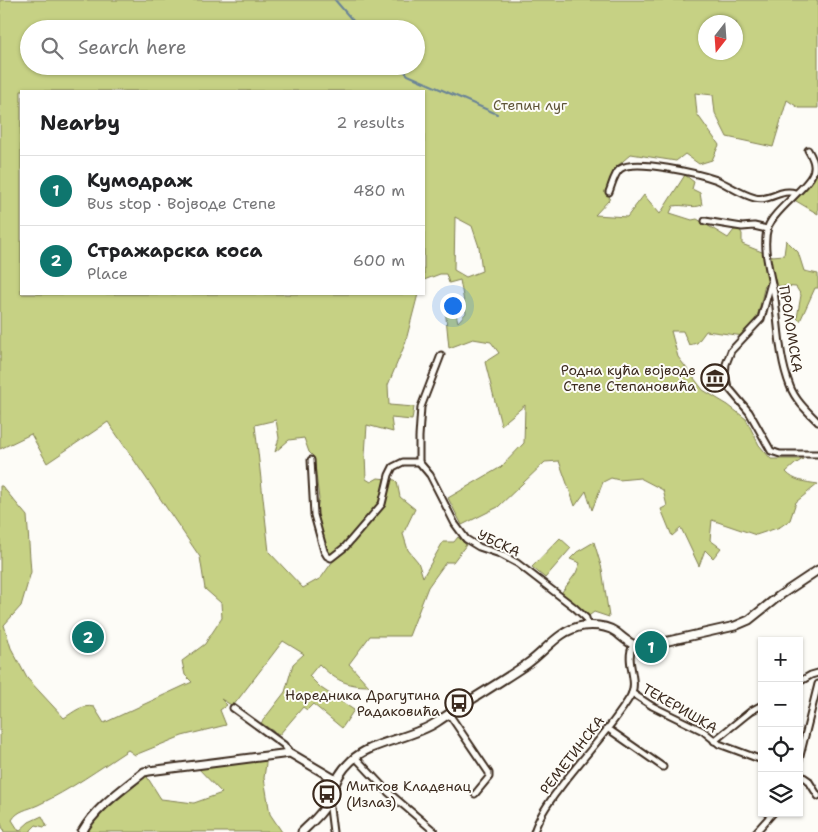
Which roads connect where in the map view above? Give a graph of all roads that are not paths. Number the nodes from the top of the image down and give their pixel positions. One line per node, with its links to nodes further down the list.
1 (808, 150): 3 (street)
2 (609, 192): 3 (street)
3 (795, 193): 5 (street)
4 (704, 221): 5 (street)
5 (767, 229): 6 (street, ПРОЛОМСКА)
6 (771, 281): 8 (street, ПРОЛОМСКА); 9 (street)
7 (441, 355): 11 (street)
8 (818, 422)
9 (818, 454)
10 (311, 460): 11 (street)
11 (419, 462): 13 (street, УБСКА)
12 (818, 570): 14 (street)
13 (588, 626): 14 (street); 21 (street)
14 (633, 645): 18 (street, ТЕКЕРИШКА)
15 (818, 674): 16 (street)
16 (803, 680)
17 (818, 684): 24 (street)
18 (632, 693): 22 (street, РЕМЕТИНСКА); 23 (street, ТЕКЕРИШКА)
19 (758, 707): 23 (street)
20 (233, 708): 25 (street)
21 (449, 714): 26 (street); 31 (street)
22 (608, 728): 28 (street); 39 (street, РЕМЕТИНСКА)
23 (714, 741): 27 (street, ТЕКЕРИШКА)
24 (803, 744)
25 (290, 753): 30 (street); 35 (street)
26 (356, 757): 30 (street); 38 (street)
27 (758, 758)
28 (663, 767)
29 (803, 777): 32 (street)
30 (336, 780): 33 (street)
31 (475, 794)
32 (818, 796)
33 (330, 798): 36 (street); 37 (street)
34 (769, 817): 40 (street)
35 (82, 832)
36 (302, 832)
37 (334, 832)
38 (435, 832)
39 (534, 832)
40 (756, 832)

